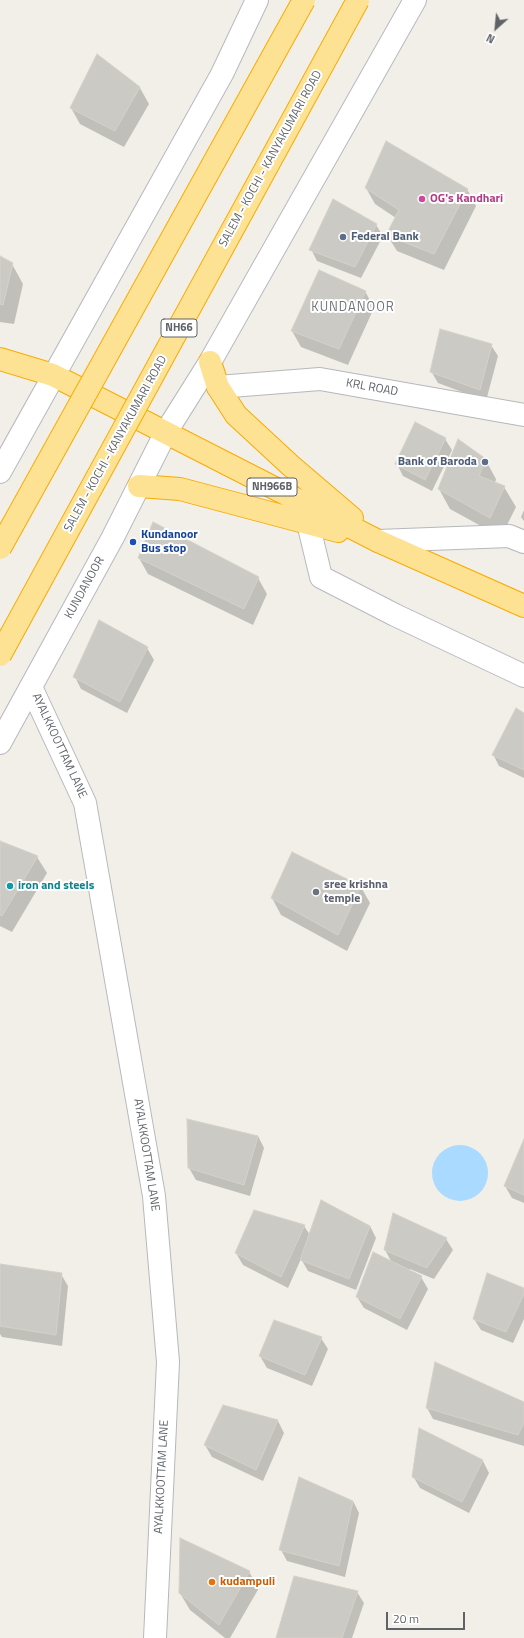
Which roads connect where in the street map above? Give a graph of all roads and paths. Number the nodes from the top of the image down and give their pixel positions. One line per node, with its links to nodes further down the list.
1 (257, 0): 7 (street)
2 (304, 0): 16 (highway, bridge)
3 (358, 0): 18 (highway, SALEM - KOCHI - KANYAKUMARI ROAD / NH66, bridge)
4 (415, 0): 6 (street, KUNDANOOR)
5 (0, 359): 7 (highway)
6 (210, 362): 8 (highway); 10 (street, KUNDANOOR)
7 (53, 375): 10 (highway); 11 (street)
8 (218, 387): 9 (street, KRL ROAD); 14 (highway)
9 (524, 415)
10 (166, 432): 12 (street, KUNDANOOR); 14 (highway, NH966B)
11 (0, 472)
12 (139, 486): 13 (highway); 20 (street, KUNDANOOR)
13 (308, 523): 14 (highway); 19 (street)
14 (378, 542): 15 (street); 17 (highway, NH966B)
15 (524, 542)
16 (0, 548)
17 (524, 606)
18 (0, 655)
19 (524, 676)
20 (31, 687): 21 (street, KUNDANOOR); 22 (street, AYALKKOOTTAM LANE)
21 (0, 742)
22 (155, 1638)

